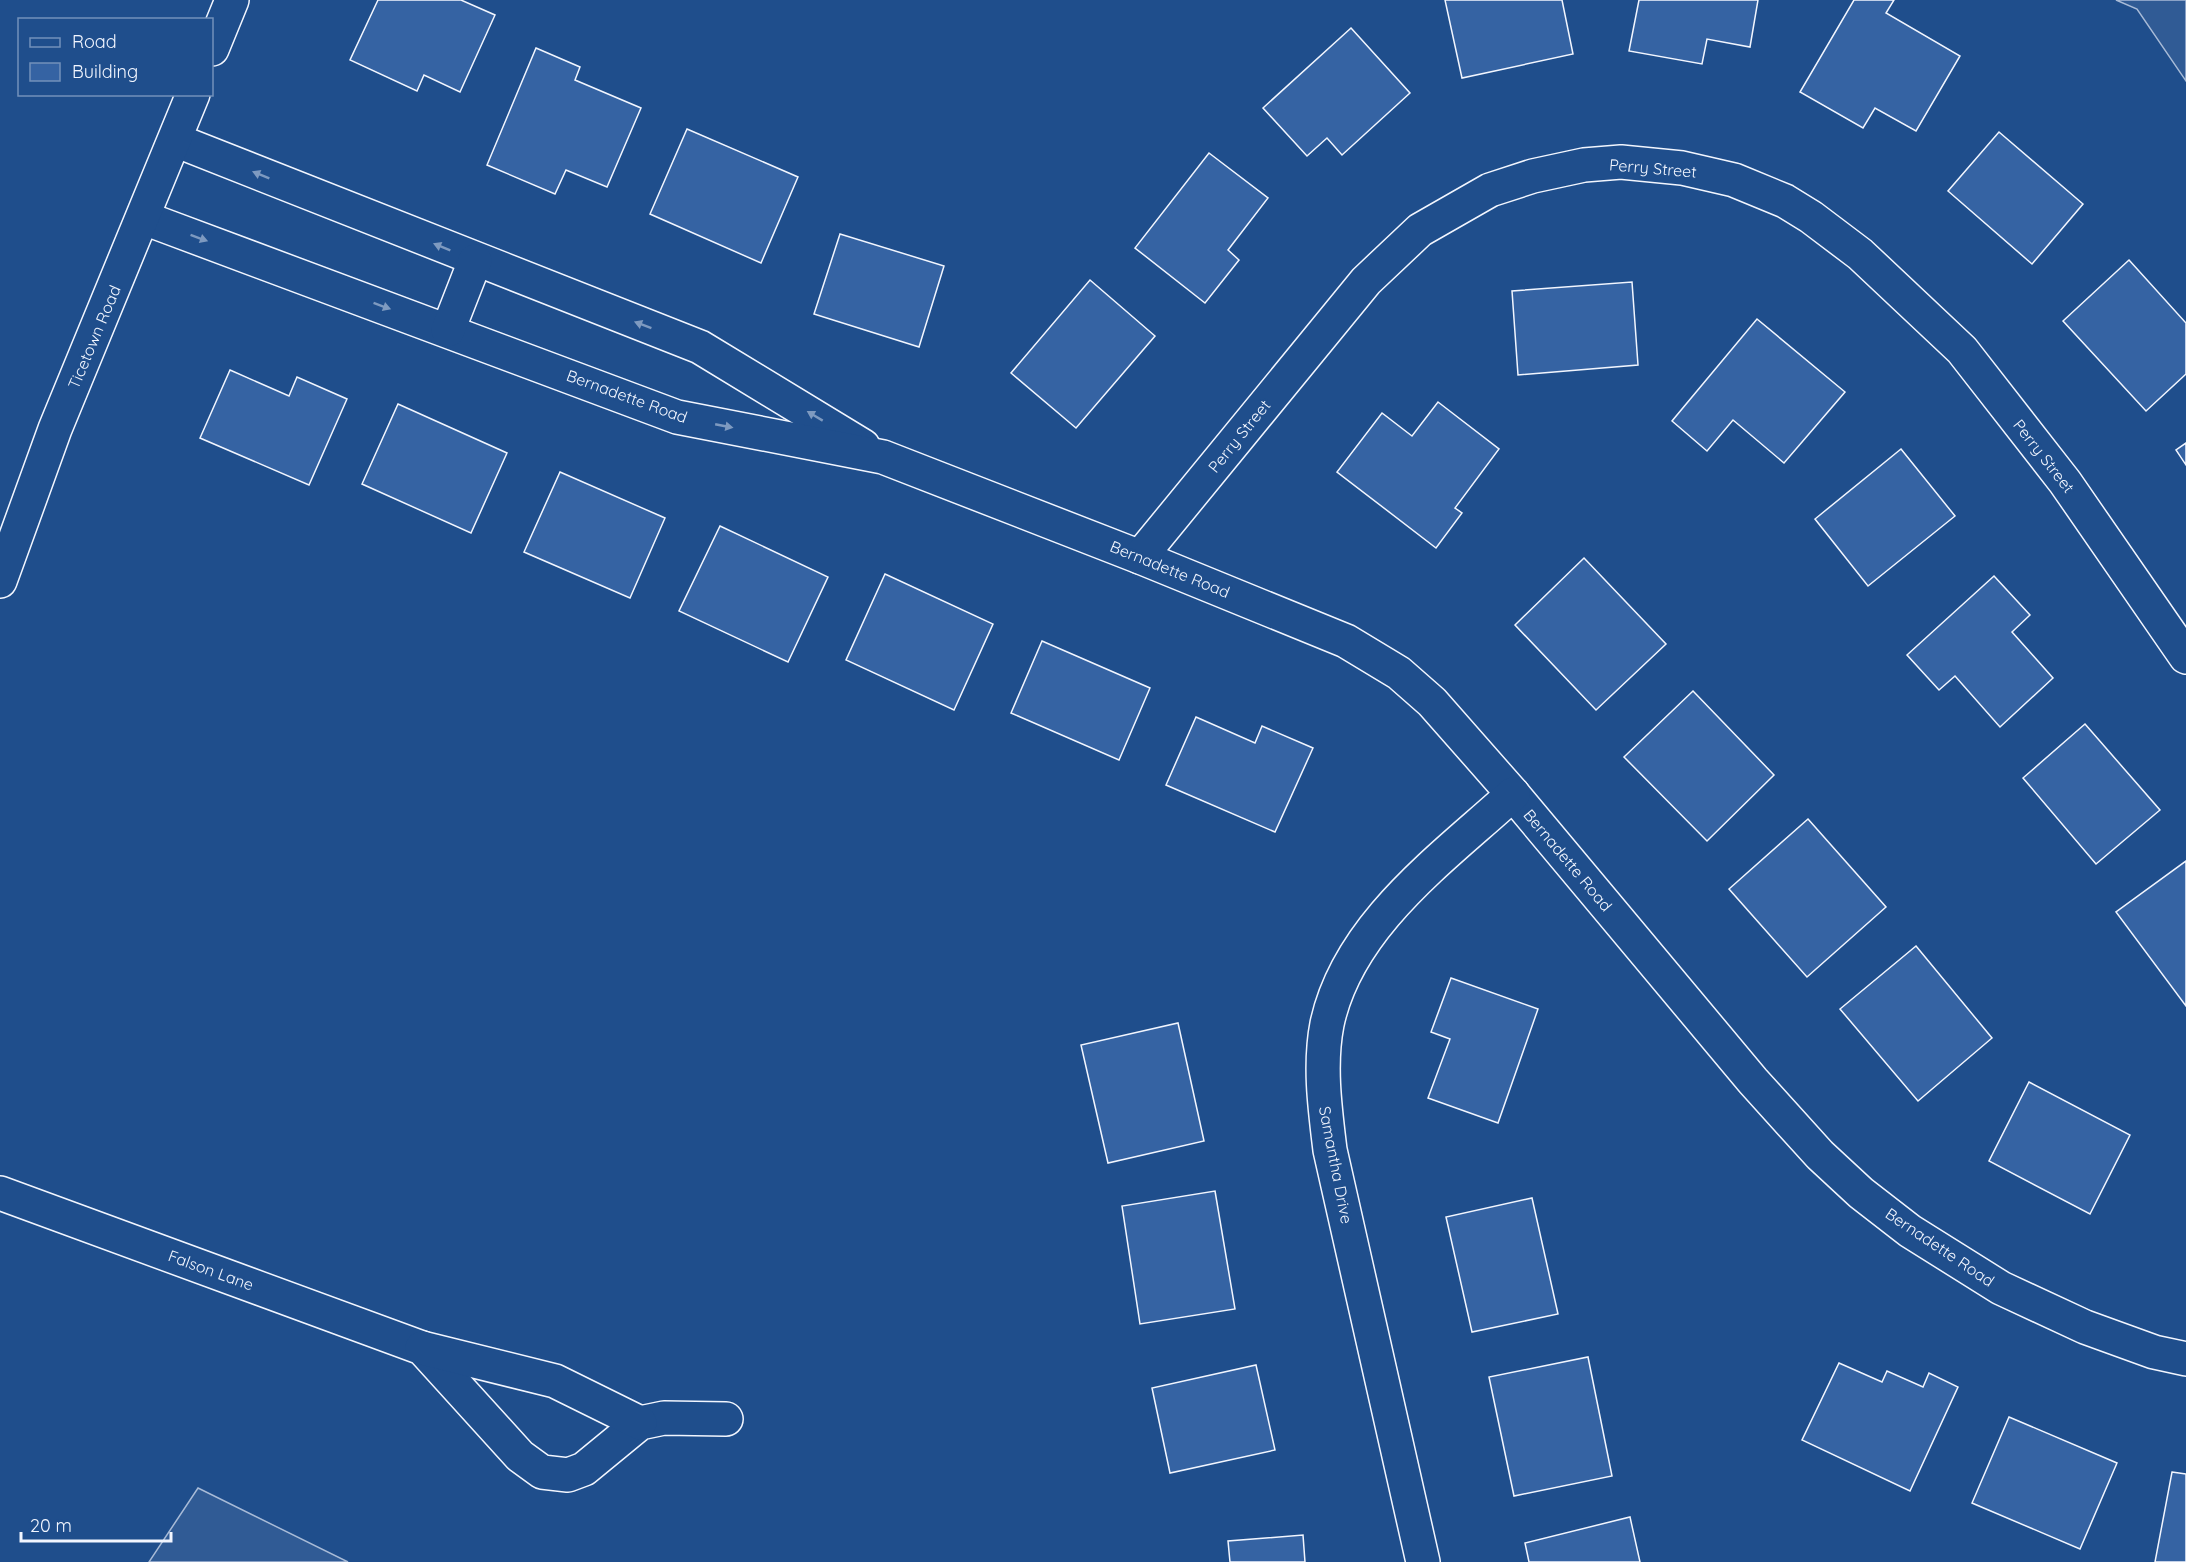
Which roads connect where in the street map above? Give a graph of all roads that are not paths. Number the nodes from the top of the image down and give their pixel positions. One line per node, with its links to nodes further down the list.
1 (232, 0): 2 (street)
2 (213, 48)
3 (192, 96): 4 (street, Ticetown Road)
4 (175, 140): 5 (street, Ticetown Road); 6 (street, Bernadette Road, one-way to 4)
5 (144, 218): 7 (street, Bernadette Road, one-way to 7); 10 (street, Ticetown Road)
6 (475, 261): 7 (street); 8 (street, Bernadette Road, one-way to 6)
7 (448, 330): 8 (street, Bernadette Road, one-way to 8)
8 (883, 457): 9 (street, Bernadette Road)
9 (1140, 557): 11 (street, Perry Street); 12 (street, Bernadette Road)
10 (0, 581)
11 (2186, 657)
12 (1513, 794): 15 (street, Bernadette Road); 18 (street, Samantha Drive)
13 (0, 1193): 14 (street, Falson Lane)
14 (422, 1348): 17 (street, Falson Lane); 17 (street, Falson Lane)
15 (2186, 1359)
16 (726, 1419): 17 (street, Falson Lane)
17 (640, 1423)
18 (1423, 1562)

